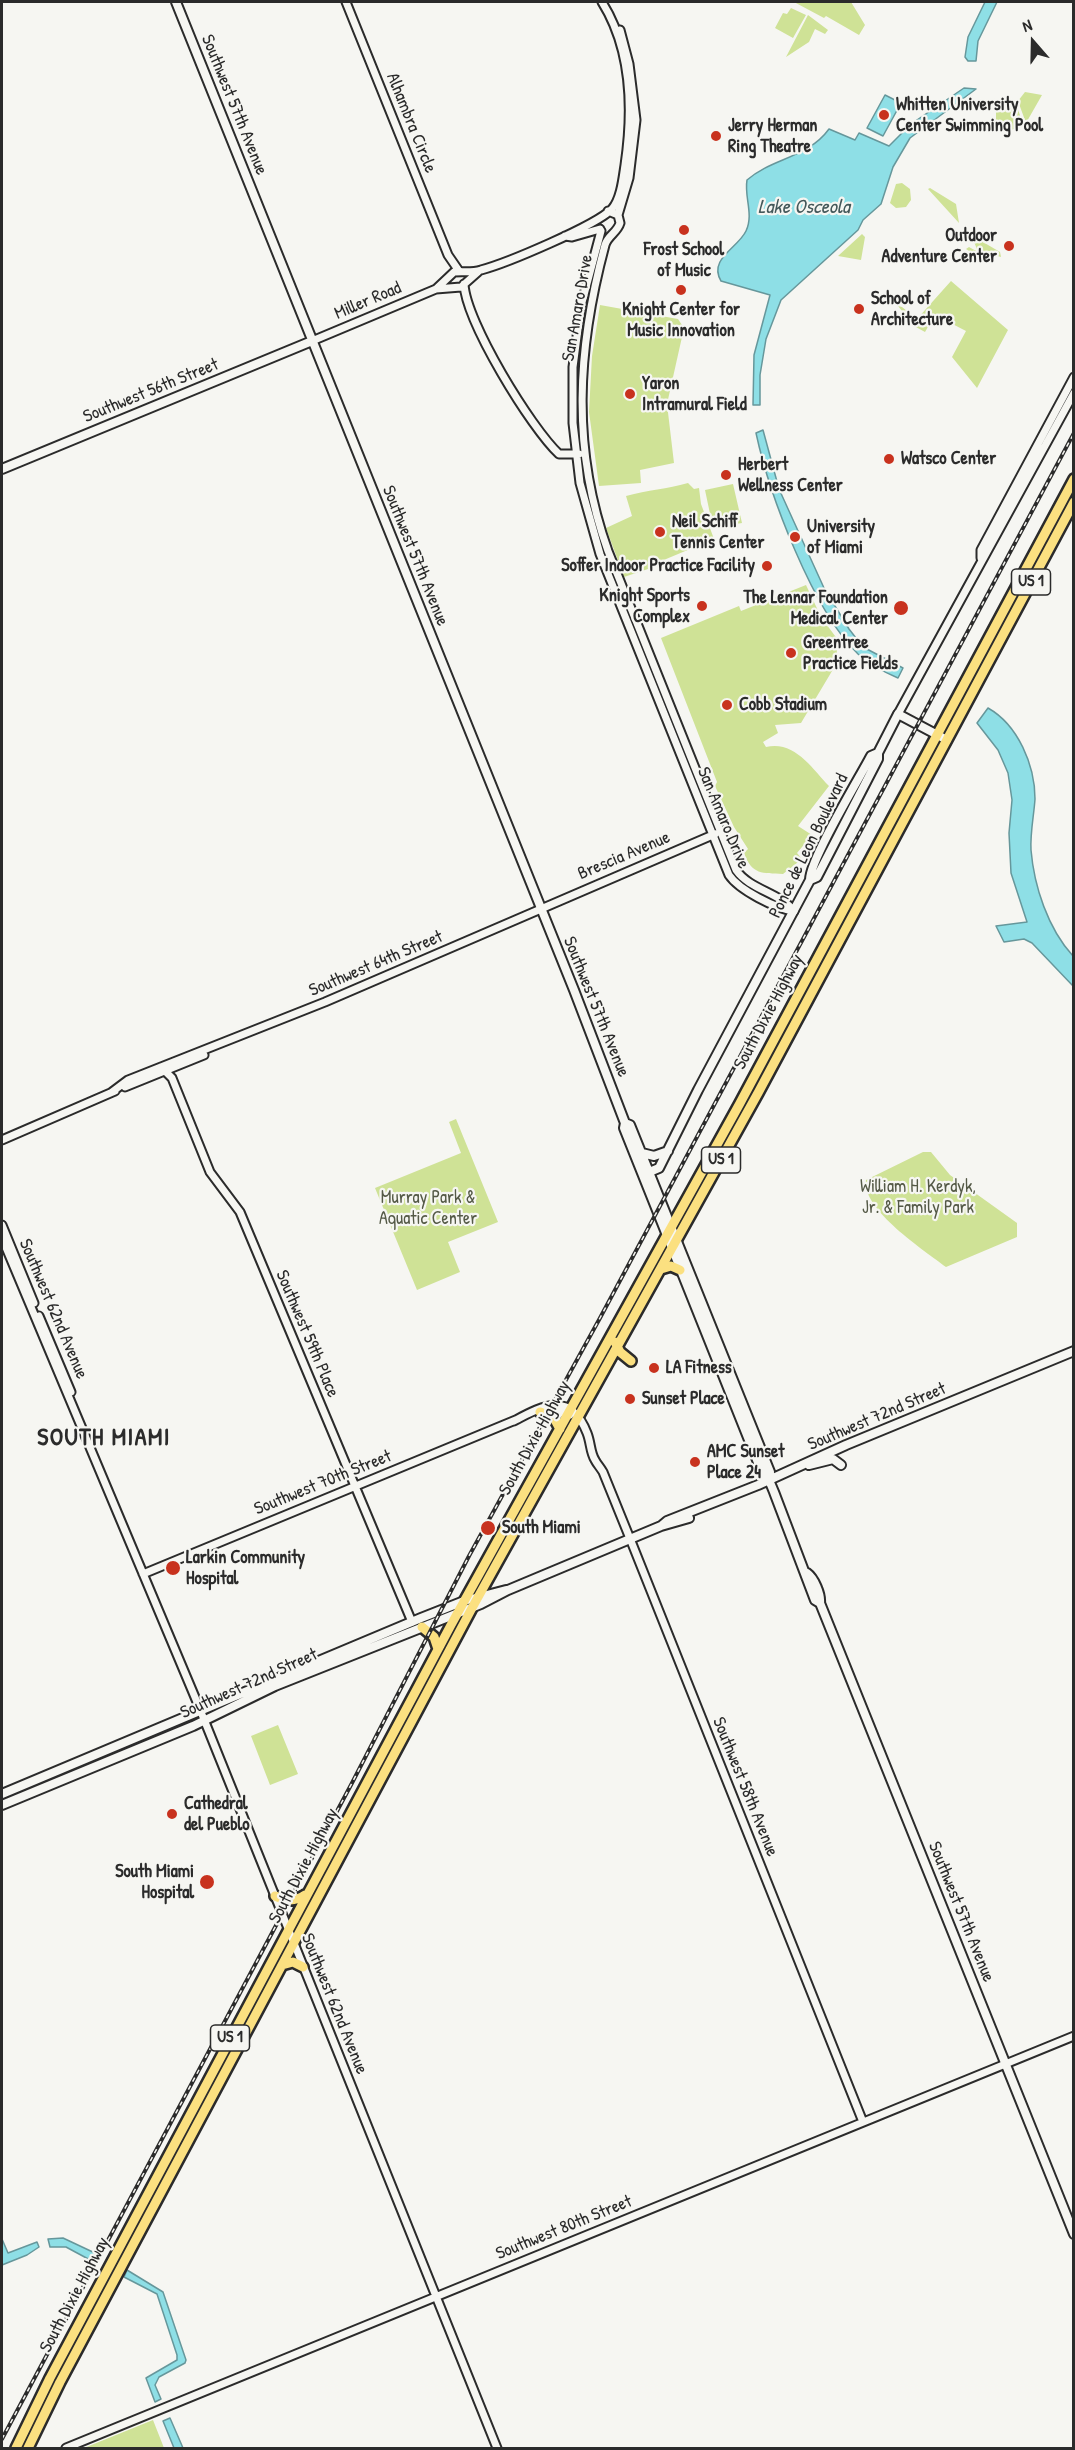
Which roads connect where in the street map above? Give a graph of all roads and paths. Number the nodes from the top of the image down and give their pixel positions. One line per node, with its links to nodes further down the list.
1 (176, 2): 21 (main road, Southwest 57th Avenue)
2 (346, 2): 13 (street, Alhambra Circle)
3 (602, 2): 5 (street)
4 (608, 2): 6 (street)
5 (608, 211): 6 (street); 7 (street)
6 (618, 215): 10 (street)
7 (599, 218): 8 (street); 11 (street)
8 (601, 230): 9 (street); 10 (street); 12 (street, San Amaro Drive)
9 (581, 234): 11 (street); 12 (street)
10 (612, 234): 24 (street, San Amaro Drive)
11 (565, 236): 14 (street)
12 (597, 244): 25 (street, San Amaro Drive)
13 (447, 255): 15 (street, Alhambra Circle); 16 (street, Alhambra Circle)
14 (480, 271): 15 (street); 17 (street)
15 (461, 272): 16 (street); 17 (street)
16 (449, 276): 18 (street, Alhambra Circle); 19 (street, Miller Road)
17 (465, 283): 18 (street, Miller Road); 20 (street)
18 (454, 287): 19 (street, Miller Road); 20 (street)
19 (436, 290): 21 (street, Miller Road)
20 (466, 300): 25 (street)
21 (312, 341): 26 (main road, Southwest 56th Street); 38 (main road, Southwest 57th Avenue)
22 (1074, 377): 29 (street)
23 (1074, 393): 29 (street)
24 (584, 453): 25 (street); 33 (street, San Amaro Drive)
25 (576, 454): 34 (street, San Amaro Drive)
26 (2, 469)
27 (1074, 479): 31 (highway, South Dixie Highway / US 1)
28 (1074, 502): 32 (highway, South Dixie Highway / US 1)
29 (981, 558): 30 (street)
30 (898, 714): 31 (main road); 39 (main road, Ponce de Leon Boulevard)
31 (937, 735): 32 (main road); 35 (highway, South Dixie Highway / US 1)
32 (947, 740): 36 (highway, South Dixie Highway / US 1)
33 (720, 832): 34 (street, Brescia Avenue); 39 (street, San Amaro Drive)
34 (712, 835): 38 (street, Brescia Avenue); 39 (street, San Amaro Drive)
35 (861, 876): 36 (highway); 37 (highway, South Dixie Highway / US 1)
36 (864, 894): 37 (highway); 41 (highway, South Dixie Highway / US 1)
37 (844, 907): 40 (highway, South Dixie Highway / US 1)
38 (540, 908): 43 (street, Southwest 64th Street); 47 (main road, Southwest 57th Avenue)
39 (794, 912): 50 (main road, Ponce de Leon Boulevard)
40 (801, 987): 41 (highway); 42 (highway, South Dixie Highway / US 1)
41 (803, 1009): 42 (highway); 45 (highway, South Dixie Highway / US 1)
42 (784, 1020): 44 (highway, South Dixie Highway / US 1)
43 (163, 1069): 48 (street, Southwest 64th Street); 76 (street, Southwest 59th Place)
44 (757, 1071): 45 (highway); 46 (highway, South Dixie Highway / US 1)
45 (758, 1093): 46 (highway); 54 (highway, South Dixie Highway / US 1)
46 (738, 1105): 54 (highway, South Dixie Highway / US 1)
47 (625, 1122): 49 (main road, Southwest 57th Avenue); 51 (main road, Southwest 57th Avenue)
48 (2, 1140)
49 (631, 1146): 52 (main road); 54 (main road, Southwest 57th Avenue)
50 (668, 1151): 51 (main road); 52 (main road, Ponce de Leon Boulevard)
51 (642, 1153): 52 (main road, Southwest 57th Avenue)
52 (650, 1173): 54 (main road, Southwest 57th Avenue)
53 (2, 1225): 67 (street, Southwest 62nd Avenue)
54 (672, 1237): 56 (highway, South Dixie Highway / US 1); 57 (main road, Southwest 57th Avenue); 59 (main road, Southwest 57th Avenue); 60 (highway, South Dixie Highway / US 1)
55 (2, 1238): 67 (street, Southwest 62nd Avenue)
56 (661, 1269): 57 (highway); 62 (highway, South Dixie Highway / US 1)
57 (680, 1270): 58 (main road, Southwest 57th Avenue)
58 (692, 1300): 59 (main road); 61 (main road, Southwest 57th Avenue)
59 (706, 1314): 61 (main road); 75 (main road, Southwest 57th Avenue)
60 (617, 1326): 63 (highway); 68 (highway, South Dixie Highway / US 1)
61 (702, 1327): 75 (main road, Southwest 57th Avenue)
62 (624, 1335): 63 (highway, South Dixie Highway / US 1); 65 (highway)
63 (617, 1347): 65 (highway); 66 (highway, South Dixie Highway / US 1)
64 (1074, 1351): 73 (main road, Southwest 72nd Street)
65 (631, 1361): 66 (highway)
66 (606, 1366): 70 (highway, South Dixie Highway / US 1)
67 (74, 1406): 78 (street, Southwest 62nd Avenue)
68 (569, 1411): 69 (street, Southwest 70th Street); 70 (street); 71 (street, Southwest 70th Street); 72 (highway, South Dixie Highway / US 1)
69 (540, 1412): 71 (street, Southwest 70th Street); 72 (highway)
70 (578, 1418): 77 (street, Southwest 58th Avenue); 80 (highway, South Dixie Highway / US 1)
71 (514, 1421): 76 (street, Southwest 70th Street)
72 (560, 1429): 81 (highway, South Dixie Highway / US 1)
73 (804, 1464): 74 (main road); 75 (main road, Southwest 72nd Street)
74 (841, 1465)
75 (769, 1480): 77 (main road, Southwest 72nd Street); 101 (main road, Southwest 57th Avenue)
76 (354, 1485): 78 (street, Southwest 70th Street); 83 (street, Southwest 59th Place)
77 (630, 1539): 79 (main road, Southwest 72nd Street); 102 (street, Southwest 58th Avenue)
78 (143, 1574): 87 (street, Southwest 62nd Avenue)
79 (508, 1590): 80 (main road, Southwest 72nd Street); 81 (main road, Southwest 72nd Street)
80 (478, 1597): 81 (highway, South Dixie Highway / US 1)
81 (468, 1604): 82 (highway, South Dixie Highway / US 1); 83 (main road, Southwest 72nd Street); 92 (highway, South Dixie Highway / US 1)
82 (457, 1614): 84 (main road, Southwest 72nd Street); 86 (highway, South Dixie Highway / US 1)
83 (412, 1622): 85 (main road); 87 (main road, Southwest 72nd Street)
84 (422, 1627): 85 (main road, Southwest 72nd Street); 86 (highway)
85 (402, 1634): 88 (main road, Southwest 72nd Street)
86 (438, 1649): 91 (highway, South Dixie Highway / US 1)
87 (200, 1710): 88 (street, Southwest 62nd Avenue); 89 (main road, Southwest 72nd Street)
88 (204, 1720): 90 (main road, Southwest 72nd Street); 95 (street, Southwest 62nd Avenue)
89 (2, 1794)
90 (2, 1805)
91 (354, 1807): 92 (highway); 93 (highway, South Dixie Highway / US 1)
92 (356, 1827): 93 (highway); 97 (highway, South Dixie Highway / US 1)
93 (340, 1833): 94 (highway, South Dixie Highway / US 1)
94 (308, 1893): 95 (highway); 96 (highway, South Dixie Highway / US 1)
95 (275, 1896): 96 (street, Southwest 62nd Avenue)
96 (288, 1930): 97 (street, Southwest 62nd Avenue); 105 (highway, South Dixie Highway / US 1)
97 (294, 1943): 98 (highway, South Dixie Highway / US 1); 99 (street, Southwest 62nd Avenue)
98 (282, 1965): 99 (highway); 106 (highway, South Dixie Highway / US 1)
99 (303, 1966): 104 (street, Southwest 62nd Avenue)
100 (1074, 2036): 101 (street, Southwest 80th Street)
101 (1006, 2064): 102 (street, Southwest 80th Street); 103 (main road, Southwest 57th Avenue)
102 (863, 2122): 104 (street, Southwest 80th Street)
103 (1074, 2234)
104 (436, 2296): 109 (street, Southwest 80th Street); 110 (street, Southwest 62nd Avenue)
105 (89, 2306): 106 (highway); 107 (highway, South Dixie Highway / US 1)
106 (81, 2343): 108 (highway, South Dixie Highway / US 1)
107 (16, 2448)
108 (28, 2448)
109 (66, 2448)
110 (497, 2448)

